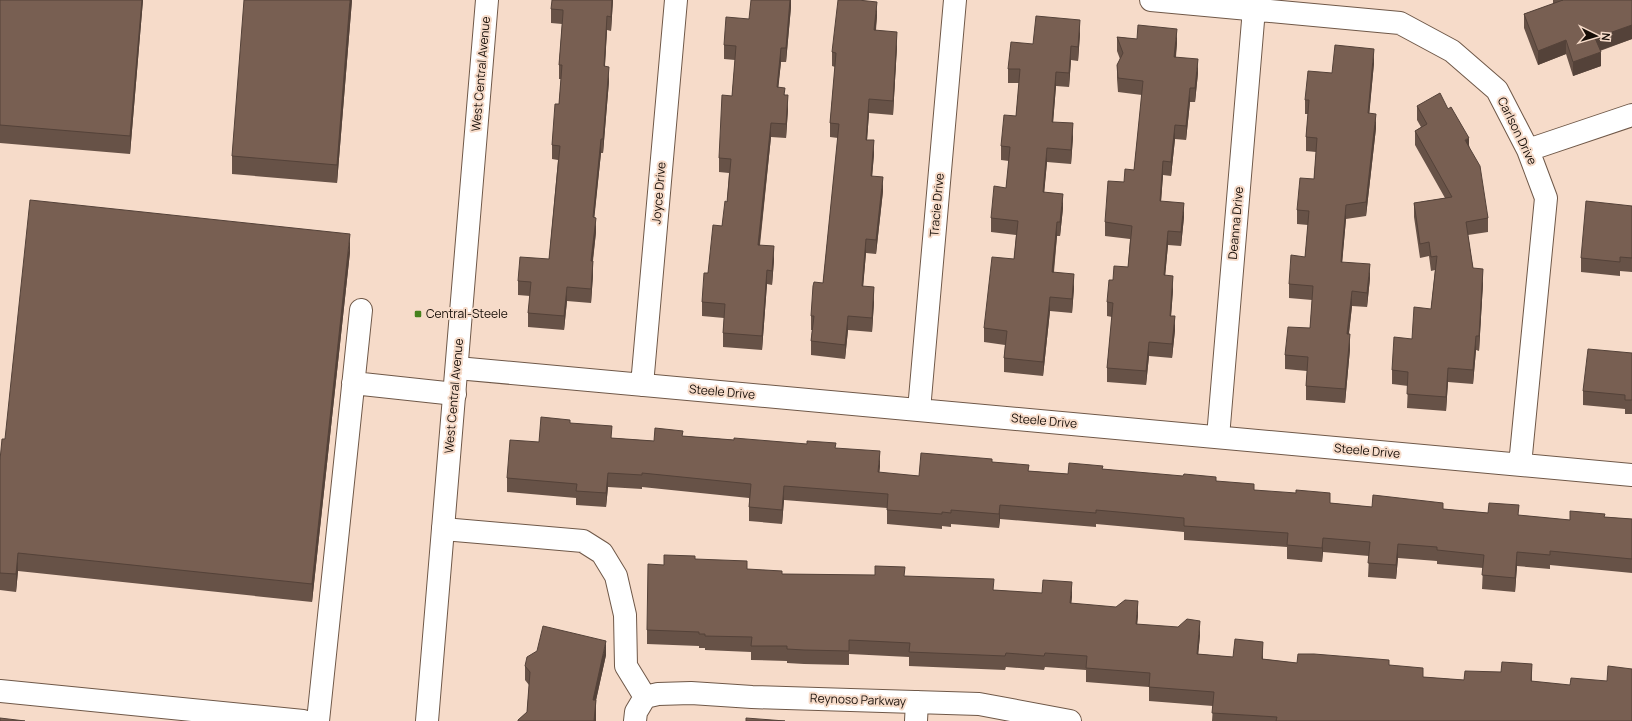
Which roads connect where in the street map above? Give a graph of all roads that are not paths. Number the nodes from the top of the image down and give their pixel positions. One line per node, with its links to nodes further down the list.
1 (487, 0): 9 (street, West Central Avenue)
2 (676, 0): 11 (street, Joyce Drive)
3 (955, 0): 13 (street, Tracie Drive)
4 (1151, 0): 5 (street, Carlson Drive)
5 (1254, 9): 7 (street, Carlson Drive); 14 (street, Deanna Drive)
6 (1632, 115): 7 (street)
7 (1528, 150): 15 (street, Carlson Drive)
8 (361, 310): 10 (street)
9 (457, 368): 11 (street, Steele Drive); 12 (street, West Central Avenue)
10 (353, 383): 12 (street); 23 (street)
11 (642, 386): 13 (street, Steele Drive)
12 (454, 394): 17 (street, West Central Avenue)
13 (919, 410): 14 (street, Steele Drive)
14 (1218, 437): 15 (street, Steele Drive)
15 (1520, 465): 16 (street, Steele Drive)
16 (1632, 475)
17 (443, 529): 19 (street); 24 (street, West Central Avenue)
18 (0, 691): 22 (street)
19 (645, 697): 20 (street, Reynoso Parkway); 25 (street)
20 (916, 712): 21 (street, Reynoso Parkway)
21 (1038, 718): 26 (street, Reynoso Parkway)
22 (302, 721)
23 (318, 721)
24 (426, 721)
25 (635, 721)
26 (1070, 721)

